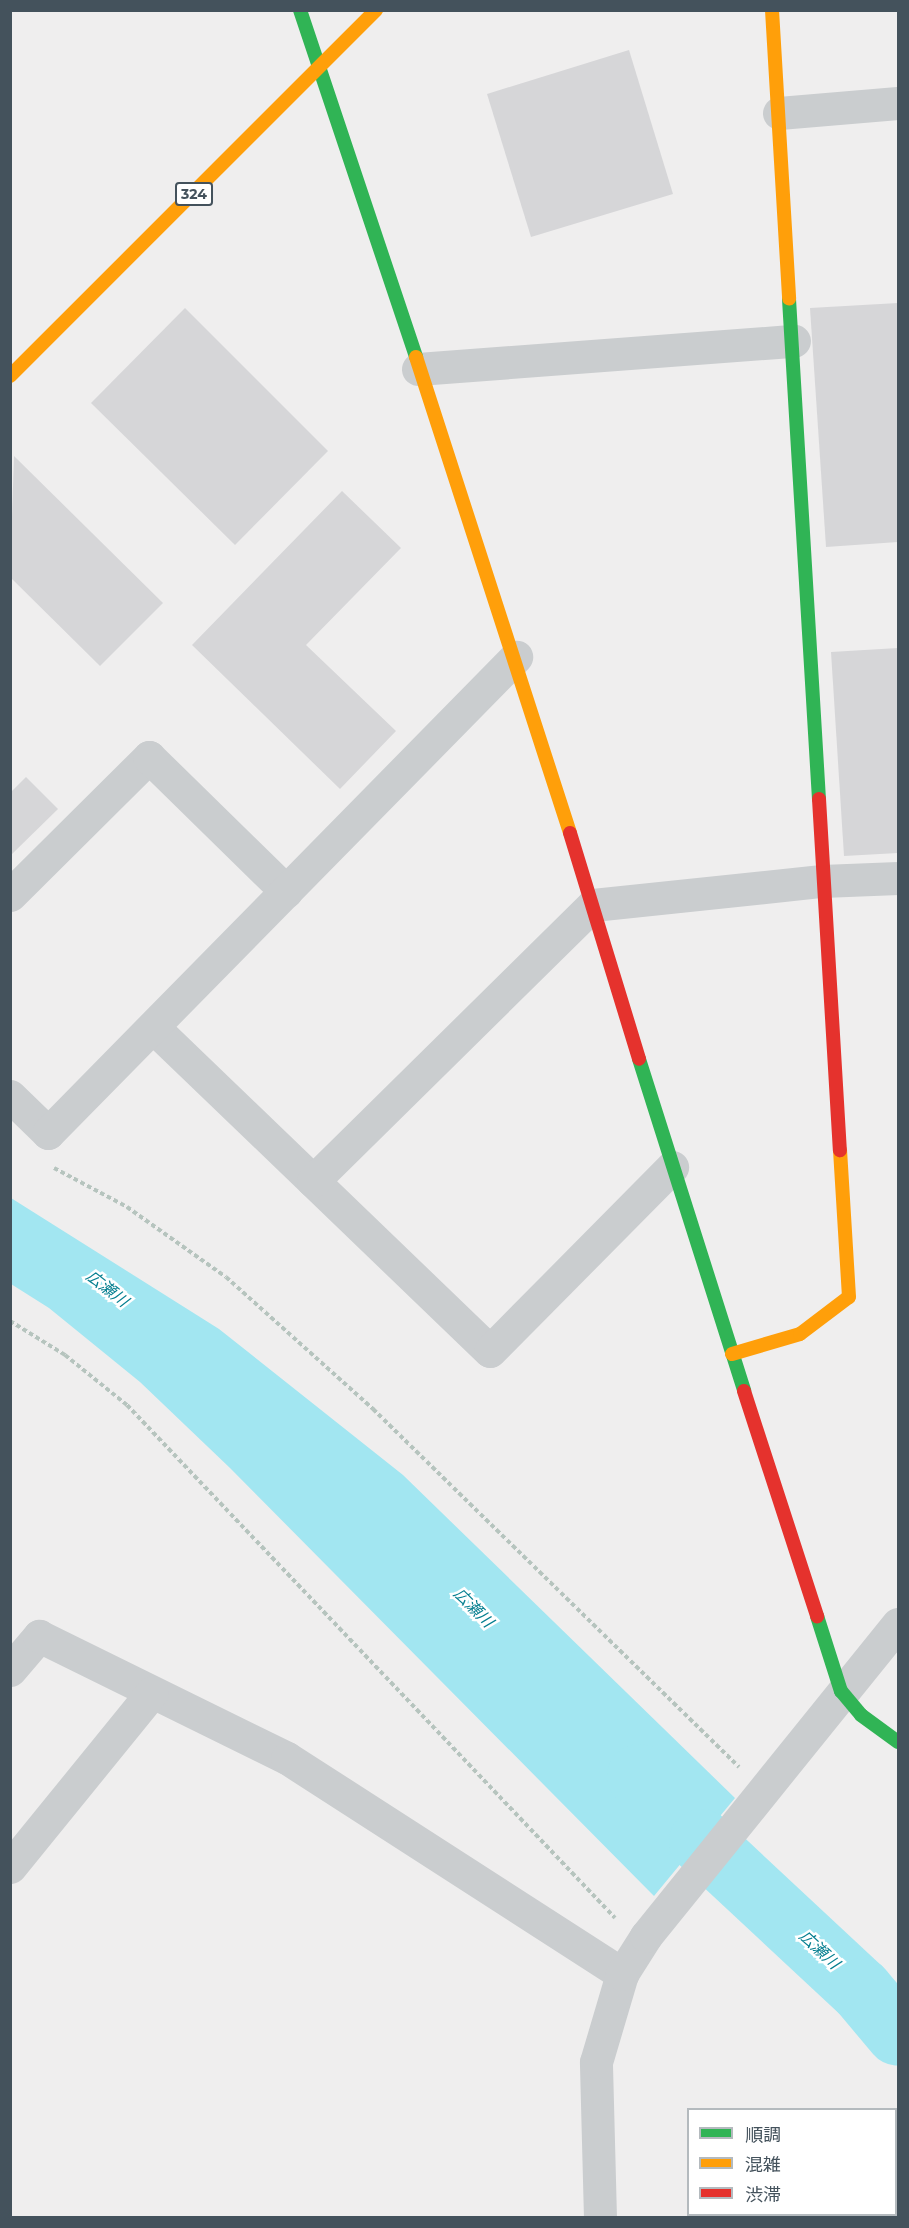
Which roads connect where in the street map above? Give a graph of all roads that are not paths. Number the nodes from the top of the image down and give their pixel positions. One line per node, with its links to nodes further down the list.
1 (300, 10): 4 (main road)
2 (376, 10): 4 (main road, 324)
3 (772, 10): 6 (main road)
4 (319, 70): 8 (main road); 9 (main road, 324)
5 (898, 103): 6 (street)
6 (779, 113): 7 (main road)
7 (794, 341): 8 (street); 12 (main road)
8 (418, 369): 10 (main road)
9 (10, 376)
10 (516, 657): 13 (street); 15 (main road)
11 (898, 878): 12 (street)
12 (822, 881): 15 (street); 20 (main road)
13 (286, 891): 14 (street); 16 (street)
14 (10, 895)
15 (593, 905): 18 (main road); 19 (street)
16 (153, 1027): 17 (street); 19 (street)
17 (10, 1095)
18 (672, 1167): 19 (street); 20 (main road)
19 (313, 1181)
20 (732, 1354): 23 (main road)
21 (898, 1624): 23 (street)
22 (10, 1670): 24 (street)
23 (841, 1691): 25 (main road); 27 (street)
24 (153, 1692): 26 (street); 27 (street)
25 (898, 1742)
26 (10, 1867)
27 (622, 1974): 28 (street)
28 (600, 2217)

